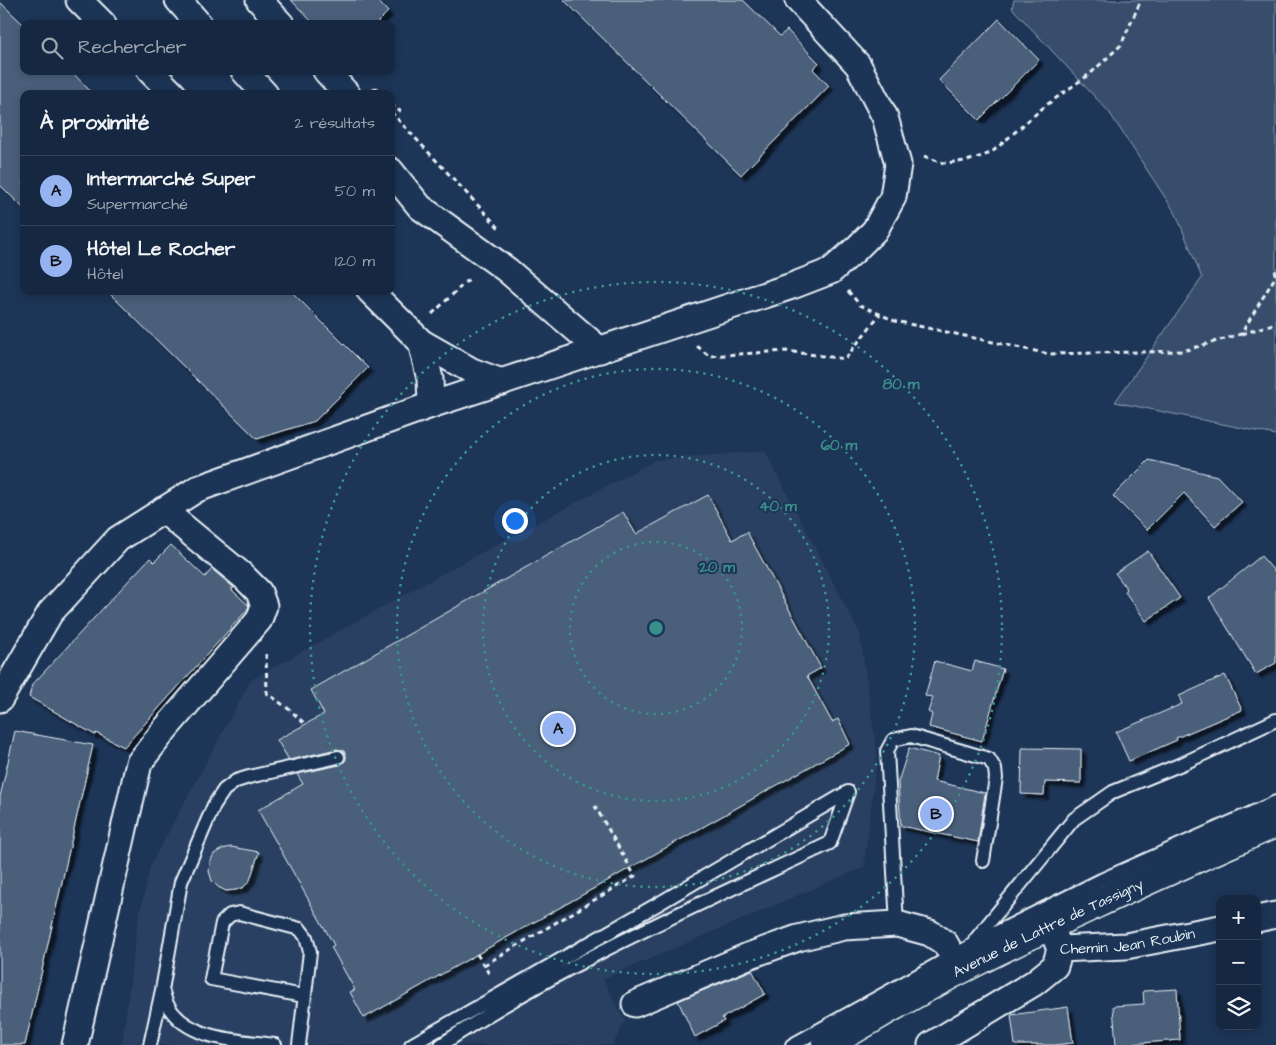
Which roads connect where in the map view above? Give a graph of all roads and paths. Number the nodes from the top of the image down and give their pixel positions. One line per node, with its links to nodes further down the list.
1 (80, 0): 6 (street)
2 (178, 0): 7 (street)
3 (259, 0): 8 (street)
4 (798, 0): 18 (street)
5 (1142, 0): 18 (path)
6 (99, 20)
7 (196, 20)
8 (277, 20)
9 (154, 75): 12 (street)
10 (248, 75): 13 (street)
11 (330, 75): 14 (street)
12 (169, 90)
13 (262, 90)
14 (343, 90)
15 (395, 108): 16 (path)
16 (401, 111)
17 (395, 116): 20 (path)
18 (893, 145): 22 (street)
19 (395, 176): 29 (street)
20 (502, 231)
21 (1276, 270): 28 (path)
22 (831, 271): 25 (path); 29 (street)
23 (474, 274): 27 (path)
24 (375, 295): 27 (street)
25 (880, 314): 28 (path); 30 (path)
26 (1276, 323): 28 (path)
27 (420, 331): 31 (street); 32 (street)
28 (1241, 334)
29 (600, 350): 31 (street)
30 (709, 356)
31 (502, 382): 32 (street)
32 (431, 405): 33 (street)
33 (163, 510): 35 (street); 53 (street)
34 (268, 656): 37 (path)
35 (0, 699)
36 (1276, 720): 48 (lane)
37 (305, 724)
38 (338, 758): 50 (lane)
39 (1276, 802): 48 (lane)
40 (595, 806): 49 (path)
41 (1276, 823): 47 (main road, Avenue de Lattre de Tassigny)
42 (983, 861): 45 (lane)
43 (1276, 915): 44 (street)
44 (1261, 918)
45 (897, 924): 48 (street); 52 (street)
46 (1216, 929): 47 (street, Chemin Jean Roubin)
47 (1055, 937): 48 (main road, Avenue de Lattre de Tassigny); 61 (street)
48 (962, 956): 59 (lane); 60 (main road, Avenue de Lattre de Tassigny)
49 (484, 965)
50 (162, 990): 54 (lane); 55 (lane)
51 (304, 996): 51 (lane); 56 (lane)
52 (635, 1004)
53 (75, 1045)
54 (150, 1045)
55 (275, 1045)
56 (299, 1045)
57 (411, 1045): 58 (lane)
58 (441, 1045)
59 (792, 1045)
60 (826, 1045)
61 (931, 1045)

